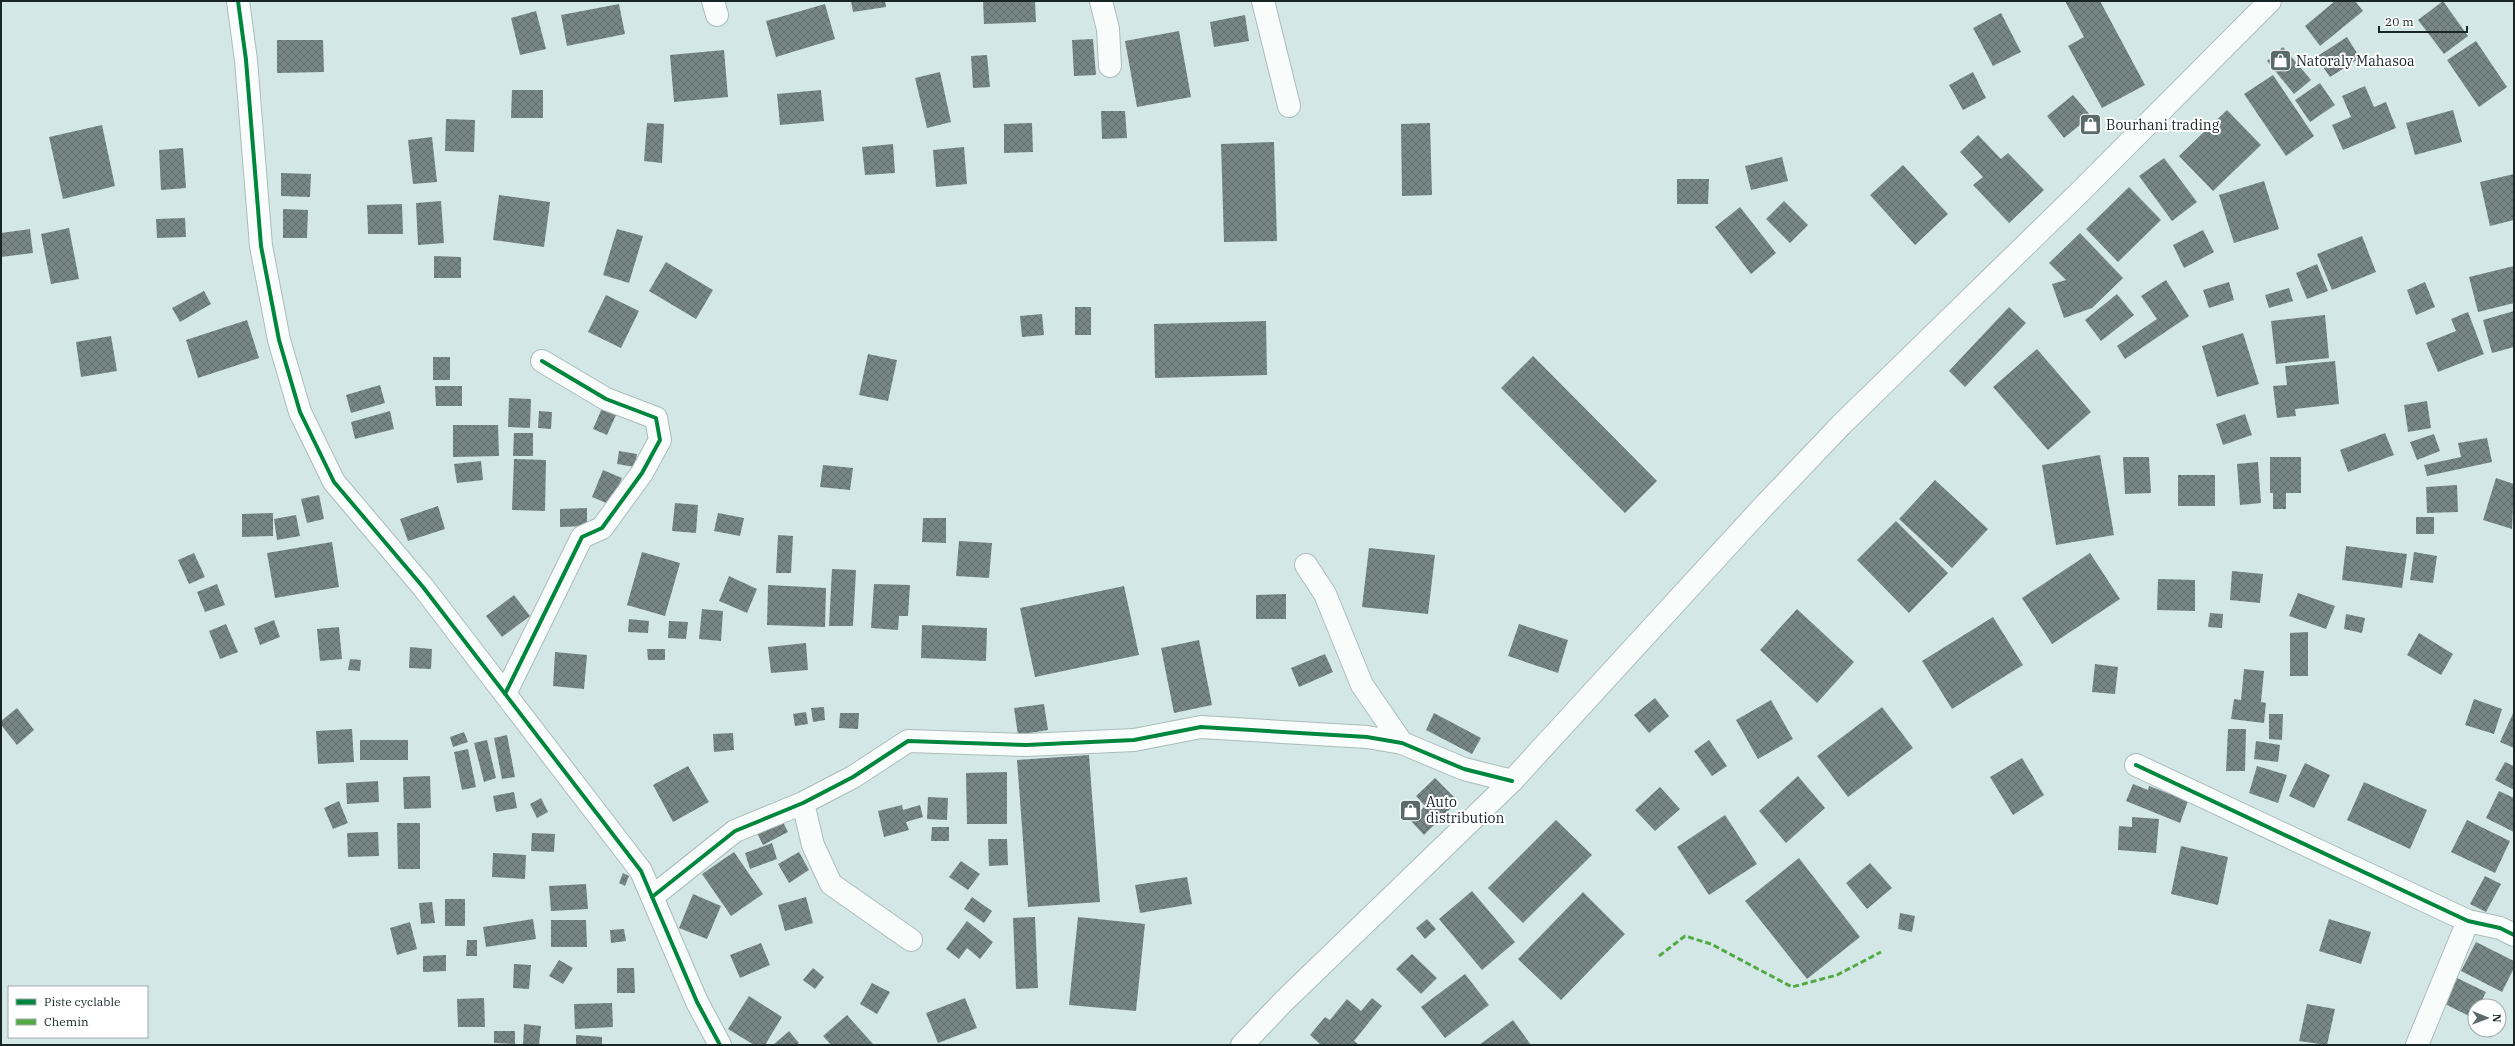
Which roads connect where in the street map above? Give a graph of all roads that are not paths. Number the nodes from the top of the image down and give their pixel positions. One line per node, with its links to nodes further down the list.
1 (238, 1): 9 (street)
2 (1101, 1): 5 (street)
3 (1262, 1): 6 (street)
4 (2270, 1): 12 (street)
5 (1110, 66)
6 (1289, 106)
7 (542, 361): 9 (street)
8 (1306, 565): 10 (street)
9 (505, 694): 14 (street)
10 (1402, 743): 12 (street); 13 (street)
11 (2136, 765): 15 (street)
12 (1512, 781): 19 (street)
13 (803, 803): 14 (street); 17 (street)
14 (652, 897): 18 (street)
15 (2468, 921): 16 (street); 20 (street)
16 (2514, 934)
17 (911, 940)
18 (720, 1045)
19 (1242, 1045)
20 (2417, 1045)

